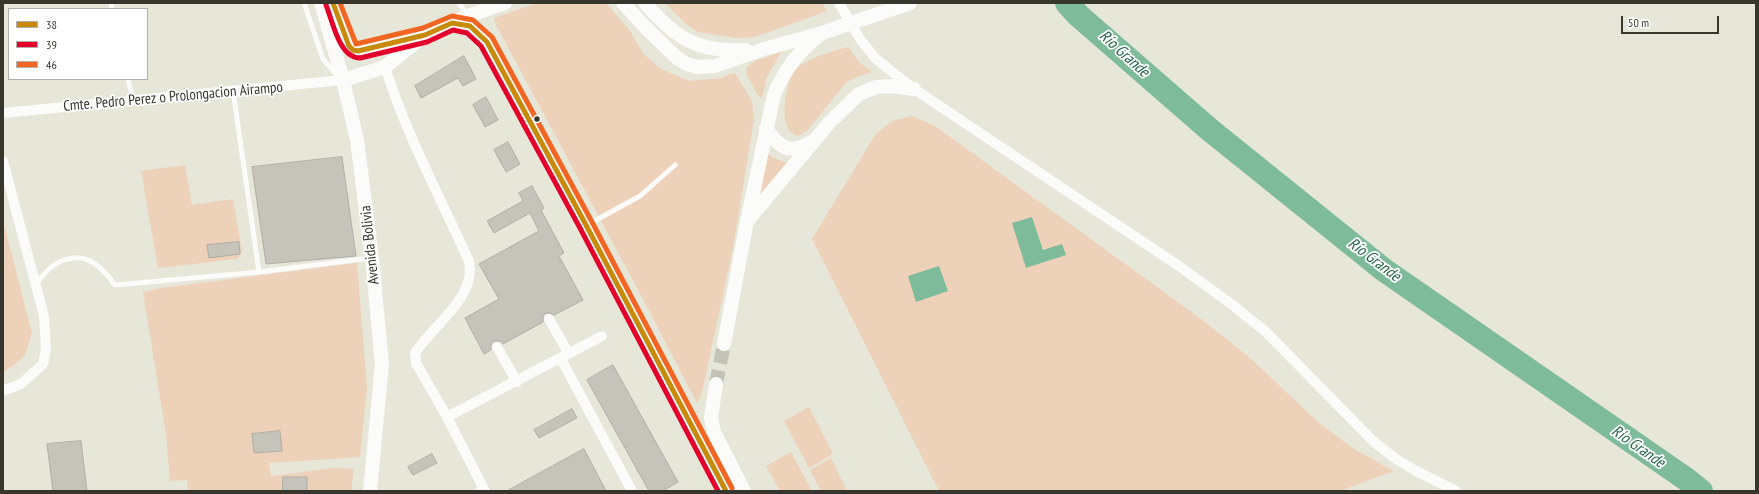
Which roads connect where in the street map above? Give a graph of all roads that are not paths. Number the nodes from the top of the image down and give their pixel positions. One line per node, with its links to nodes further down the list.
1 (304, 3): 17 (lane)
2 (321, 3): 17 (main road, Avenida Bolivia)
3 (333, 3): 13 (main road)
4 (460, 3): 10 (lane)
5 (505, 3): 10 (main road)
6 (624, 3): 14 (main road)
7 (644, 3): 14 (main road)
8 (839, 3): 18 (street)
9 (910, 3): 12 (main road)
10 (468, 16): 11 (main road)
11 (452, 23): 13 (main road); 27 (main road)
12 (822, 33): 14 (main road); 22 (main road)
13 (425, 35): 15 (main road)
14 (764, 49)
15 (385, 67): 17 (main road); 39 (street)
16 (128, 80): 20 (lane)
17 (342, 80): 19 (street, Cmte. Pedro Perez o Prolongacion Airampo); 28 (main road, Avenida Bolivia)
18 (914, 89): 23 (main road); 45 (street)
19 (233, 91): 20 (street, Cmte. Pedro Perez o Prolongacion Airampo); 29 (lane)
20 (133, 100): 21 (street, Cmte. Pedro Perez o Prolongacion Airampo)
21 (3, 113)
22 (766, 128): 23 (main road); 26 (main road)
23 (813, 141): 26 (main road)
24 (3, 161): 30 (street)
25 (675, 165): 27 (lane)
26 (747, 222): 33 (main road)
27 (586, 225): 43 (main road)
28 (372, 258): 29 (lane); 41 (main road, Avenida Bolivia)
29 (259, 272): 30 (lane)
30 (36, 283): 38 (street)
31 (549, 319): 35 (street)
32 (602, 336): 35 (street)
33 (724, 344)
34 (497, 347): 36 (street)
35 (565, 356): 36 (street); 42 (street)
36 (517, 382): 39 (street)
37 (716, 384): 44 (main road)
38 (3, 391)
39 (447, 417): 40 (street)
40 (483, 490)
41 (370, 491)
42 (632, 491)
43 (726, 491)
44 (744, 491)
45 (1456, 491)

